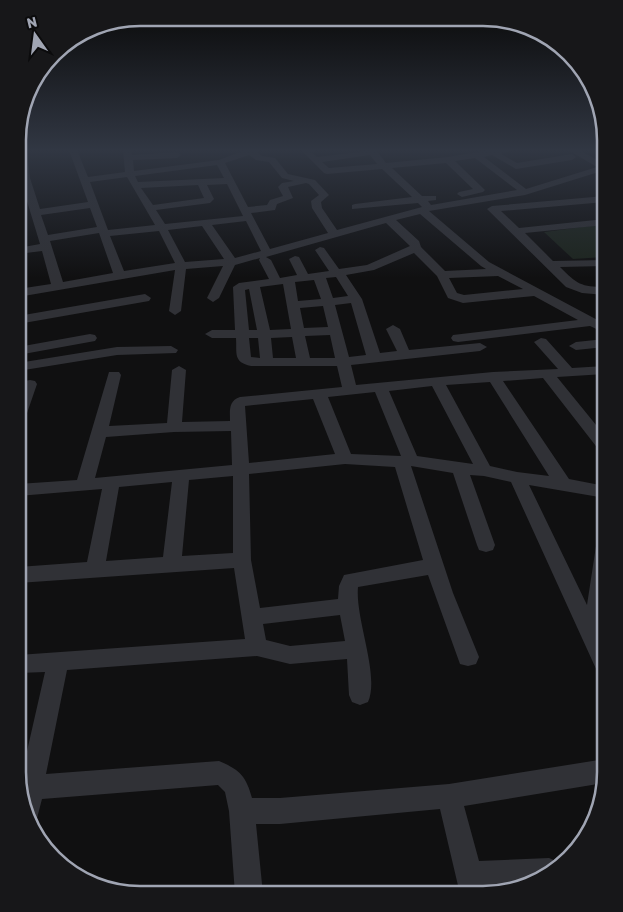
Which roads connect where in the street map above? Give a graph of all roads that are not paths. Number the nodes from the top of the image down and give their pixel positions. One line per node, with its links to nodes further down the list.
1 (28, 193): 11 (street)
2 (89, 193): 14 (street)
3 (140, 193): 17 (street)
4 (207, 193): 17 (street)
5 (236, 193): 19 (street)
6 (286, 193): 19 (street)
7 (323, 193): 26 (street)
8 (411, 193): 15 (street)
9 (471, 193): 15 (street)
10 (521, 193): 15 (street)
11 (31, 200): 13 (street); 18 (street)
12 (597, 200): 25 (street)
13 (26, 201)
14 (94, 204): 18 (street); 24 (street)
15 (424, 206): 16 (street); 20 (street); 36 (street)
16 (355, 207)
17 (149, 208): 23 (street)
18 (35, 213): 27 (street)
19 (247, 214): 21 (street); 31 (street)
20 (388, 219): 26 (street); 28 (street)
21 (205, 223): 23 (street); 37 (street)
22 (597, 224): 25 (street)
23 (162, 227): 24 (street); 35 (street)
24 (104, 231): 27 (street); 39 (street)
25 (517, 231): 33 (street)
26 (334, 234): 31 (street)
27 (44, 243): 29 (street); 44 (street)
28 (416, 248): 38 (street); 40 (street)
29 (26, 249)
30 (320, 250): 38 (street)
31 (266, 256): 37 (street); 43 (street)
32 (295, 259): 42 (street)
33 (551, 264): 34 (street); 45 (street)
34 (597, 264)
35 (181, 265): 37 (street); 39 (street); 55 (street)
36 (499, 272): 40 (street); 48 (street)
37 (243, 273): 43 (street); 50 (street); 63 (street); 64 (street)
38 (338, 274): 41 (street); 51 (street)
39 (120, 275): 44 (street)
40 (442, 275): 48 (street)
41 (320, 276): 42 (street); 52 (street)
42 (304, 278): 43 (street)
43 (282, 280): 54 (street)
44 (58, 286): 47 (street)
45 (579, 289): 46 (street); 53 (street)
46 (597, 290)
47 (26, 292)
48 (534, 292): 53 (street)
49 (145, 298): 56 (street)
50 (213, 298)
51 (356, 299): 52 (street); 74 (street)
52 (328, 301): 54 (street); 60 (street)
53 (553, 302): 57 (street)
54 (293, 305): 61 (street)
55 (175, 311)
56 (26, 319)
57 (592, 322): 58 (street); 66 (street)
58 (597, 325)
59 (394, 329): 73 (street)
60 (335, 331): 61 (street); 76 (street)
61 (299, 333): 64 (street); 77 (street)
62 (212, 334): 63 (street)
63 (244, 334): 64 (street); 75 (street)
64 (264, 334): 75 (street)
65 (90, 338): 71 (street)
66 (458, 338)
67 (541, 342): 81 (street)
68 (597, 344): 69 (street)
69 (576, 346)
70 (480, 347): 73 (street)
71 (26, 350)
72 (171, 350): 78 (street)
73 (405, 355): 74 (street)
74 (374, 358): 76 (street)
75 (267, 362): 77 (street)
76 (342, 362): 77 (street); 88 (street)
77 (304, 363)
78 (26, 366)
79 (179, 370): 92 (street)
80 (597, 370): 81 (street)
81 (568, 372): 82 (street)
82 (548, 374): 84 (street); 94 (street)
83 (114, 375): 93 (street)
84 (494, 376): 85 (street); 103 (street)
85 (437, 381): 87 (street); 99 (street)
86 (30, 384): 90 (street)
87 (380, 387): 88 (street); 96 (street)
88 (350, 390): 89 (street)
89 (319, 394): 91 (street); 95 (street)
90 (26, 395)
91 (239, 426): 92 (street); 98 (street)
92 (174, 427): 93 (street)
93 (100, 432): 104 (street)
94 (597, 436)
95 (345, 459): 96 (street); 98 (street)
96 (407, 461): 97 (street); 110 (street)
97 (460, 469): 99 (street); 107 (street)
98 (241, 470): 100 (street); 108 (street)
99 (484, 470): 101 (street)
100 (181, 477): 102 (street); 109 (street)
101 (517, 478): 103 (street); 116 (street)
102 (112, 482): 104 (street); 111 (street)
103 (563, 484): 106 (street)
104 (84, 485): 105 (street)
105 (26, 489)
106 (597, 490)
107 (486, 545)
108 (242, 560): 109 (street); 115 (street)
109 (172, 565): 111 (street)
110 (435, 566): 113 (street); 120 (street)
111 (96, 567): 112 (street)
112 (26, 574)
113 (348, 606): 115 (street); 119 (street)
114 (597, 606): 116 (street)
115 (253, 617): 118 (street)
116 (593, 636): 117 (street)
117 (597, 645)
118 (257, 647): 119 (street); 121 (street)
119 (357, 649): 123 (street)
120 (468, 657)
121 (58, 661): 122 (street); 125 (street)
122 (26, 663)
123 (360, 694)
124 (597, 772): 126 (street)
125 (31, 787): 127 (street); 128 (street)
126 (449, 796): 128 (street); 130 (street)
127 (29, 798)
128 (242, 811): 131 (street)
129 (530, 875): 130 (street)
130 (472, 885)
131 (249, 886)

